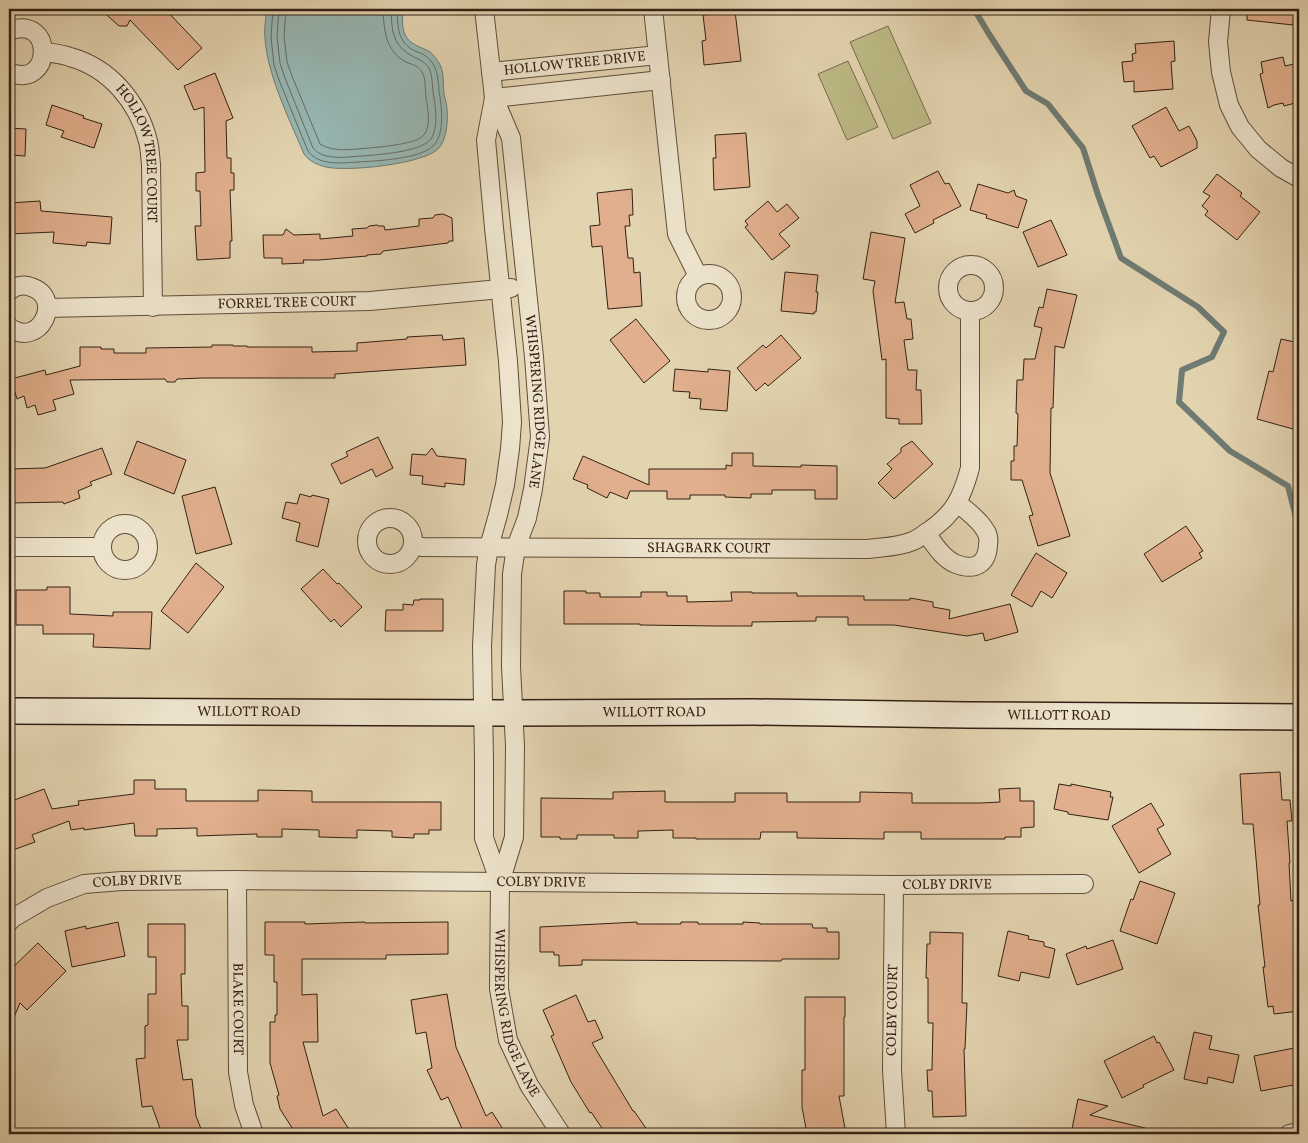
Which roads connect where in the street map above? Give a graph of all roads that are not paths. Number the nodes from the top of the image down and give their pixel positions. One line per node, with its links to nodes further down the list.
1 (484, 9): 8 (street, WHISPERING RIDGE LANE)
2 (653, 9): 6 (street)
3 (1221, 9): 11 (street)
4 (9, 31): 5 (street)
5 (44, 52): 7 (street); 16 (street, HOLLOW TREE COURT)
6 (658, 55): 8 (street, HOLLOW TREE DRIVE); 9 (street)
7 (9, 72)
8 (491, 72): 10 (street, WHISPERING RIDGE LANE)
9 (660, 80): 10 (street, HOLLOW TREE DRIVE); 12 (street)
10 (494, 98): 13 (street, WHISPERING RIDGE LANE); 14 (street, WHISPERING RIDGE LANE)
11 (1299, 178)
12 (698, 276)
13 (526, 287): 14 (street, FORREL TREE COURT); 26 (street, WHISPERING RIDGE LANE)
14 (500, 289): 16 (street, FORREL TREE COURT); 25 (street, WHISPERING RIDGE LANE)
15 (9, 291): 17 (street)
16 (153, 307): 17 (street, FORREL TREE COURT)
17 (47, 308): 19 (street)
18 (970, 312): 20 (street, SHAGBARK COURT)
19 (9, 327)
20 (957, 502): 21 (street, SHAGBARK COURT); 21 (street)
21 (926, 533): 26 (street, SHAGBARK COURT)
22 (413, 545): 25 (street, SHAGBARK COURT)
23 (9, 547): 24 (street)
24 (101, 547)
25 (489, 547): 26 (street, SHAGBARK COURT); 28 (street, WHISPERING RIDGE LANE)
26 (516, 547): 29 (street, WHISPERING RIDGE LANE)
27 (9, 711): 28 (main road, WILLOTT ROAD)
28 (483, 713): 29 (main road, WILLOTT ROAD); 32 (street, WHISPERING RIDGE LANE)
29 (513, 713): 30 (main road, WILLOTT ROAD); 32 (street, WHISPERING RIDGE LANE)
30 (1299, 717)
31 (237, 880): 32 (street, COLBY DRIVE); 35 (street, COLBY DRIVE); 37 (street, BLAKE COURT)
32 (500, 883): 34 (street, COLBY DRIVE); 38 (street, WHISPERING RIDGE LANE)
33 (1084, 884): 34 (street, COLBY DRIVE)
34 (894, 885): 39 (street, COLBY COURT)
35 (9, 922)
36 (1299, 1132): 40 (street)
37 (254, 1134)
38 (561, 1134)
39 (896, 1134)
40 (1289, 1134)

